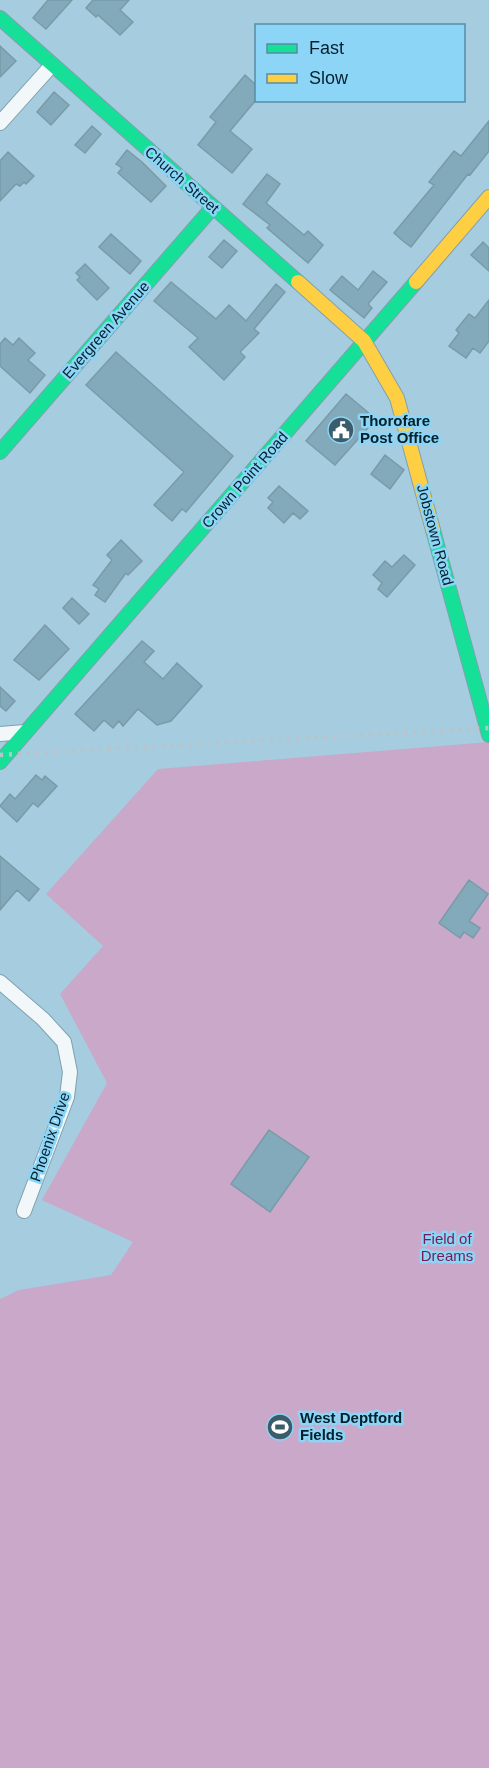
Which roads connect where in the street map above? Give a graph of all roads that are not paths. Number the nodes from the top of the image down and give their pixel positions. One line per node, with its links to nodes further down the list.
1 (0, 18): 2 (street, Church Street)
2 (52, 65): 3 (street); 5 (street, Church Street)
3 (0, 123)
4 (489, 197): 6 (street, Crown Point Road)
5 (213, 207): 6 (street, Church Street); 7 (street, Evergreen Avenue)
6 (364, 341): 8 (street, Crown Point Road); 10 (street, Jobstown Road)
7 (0, 452)
8 (25, 732): 9 (street); 11 (street, Crown Point Road)
9 (0, 734)
10 (489, 735)
11 (0, 762)
12 (0, 982): 13 (street, Phoenix Drive)
13 (24, 1211)

